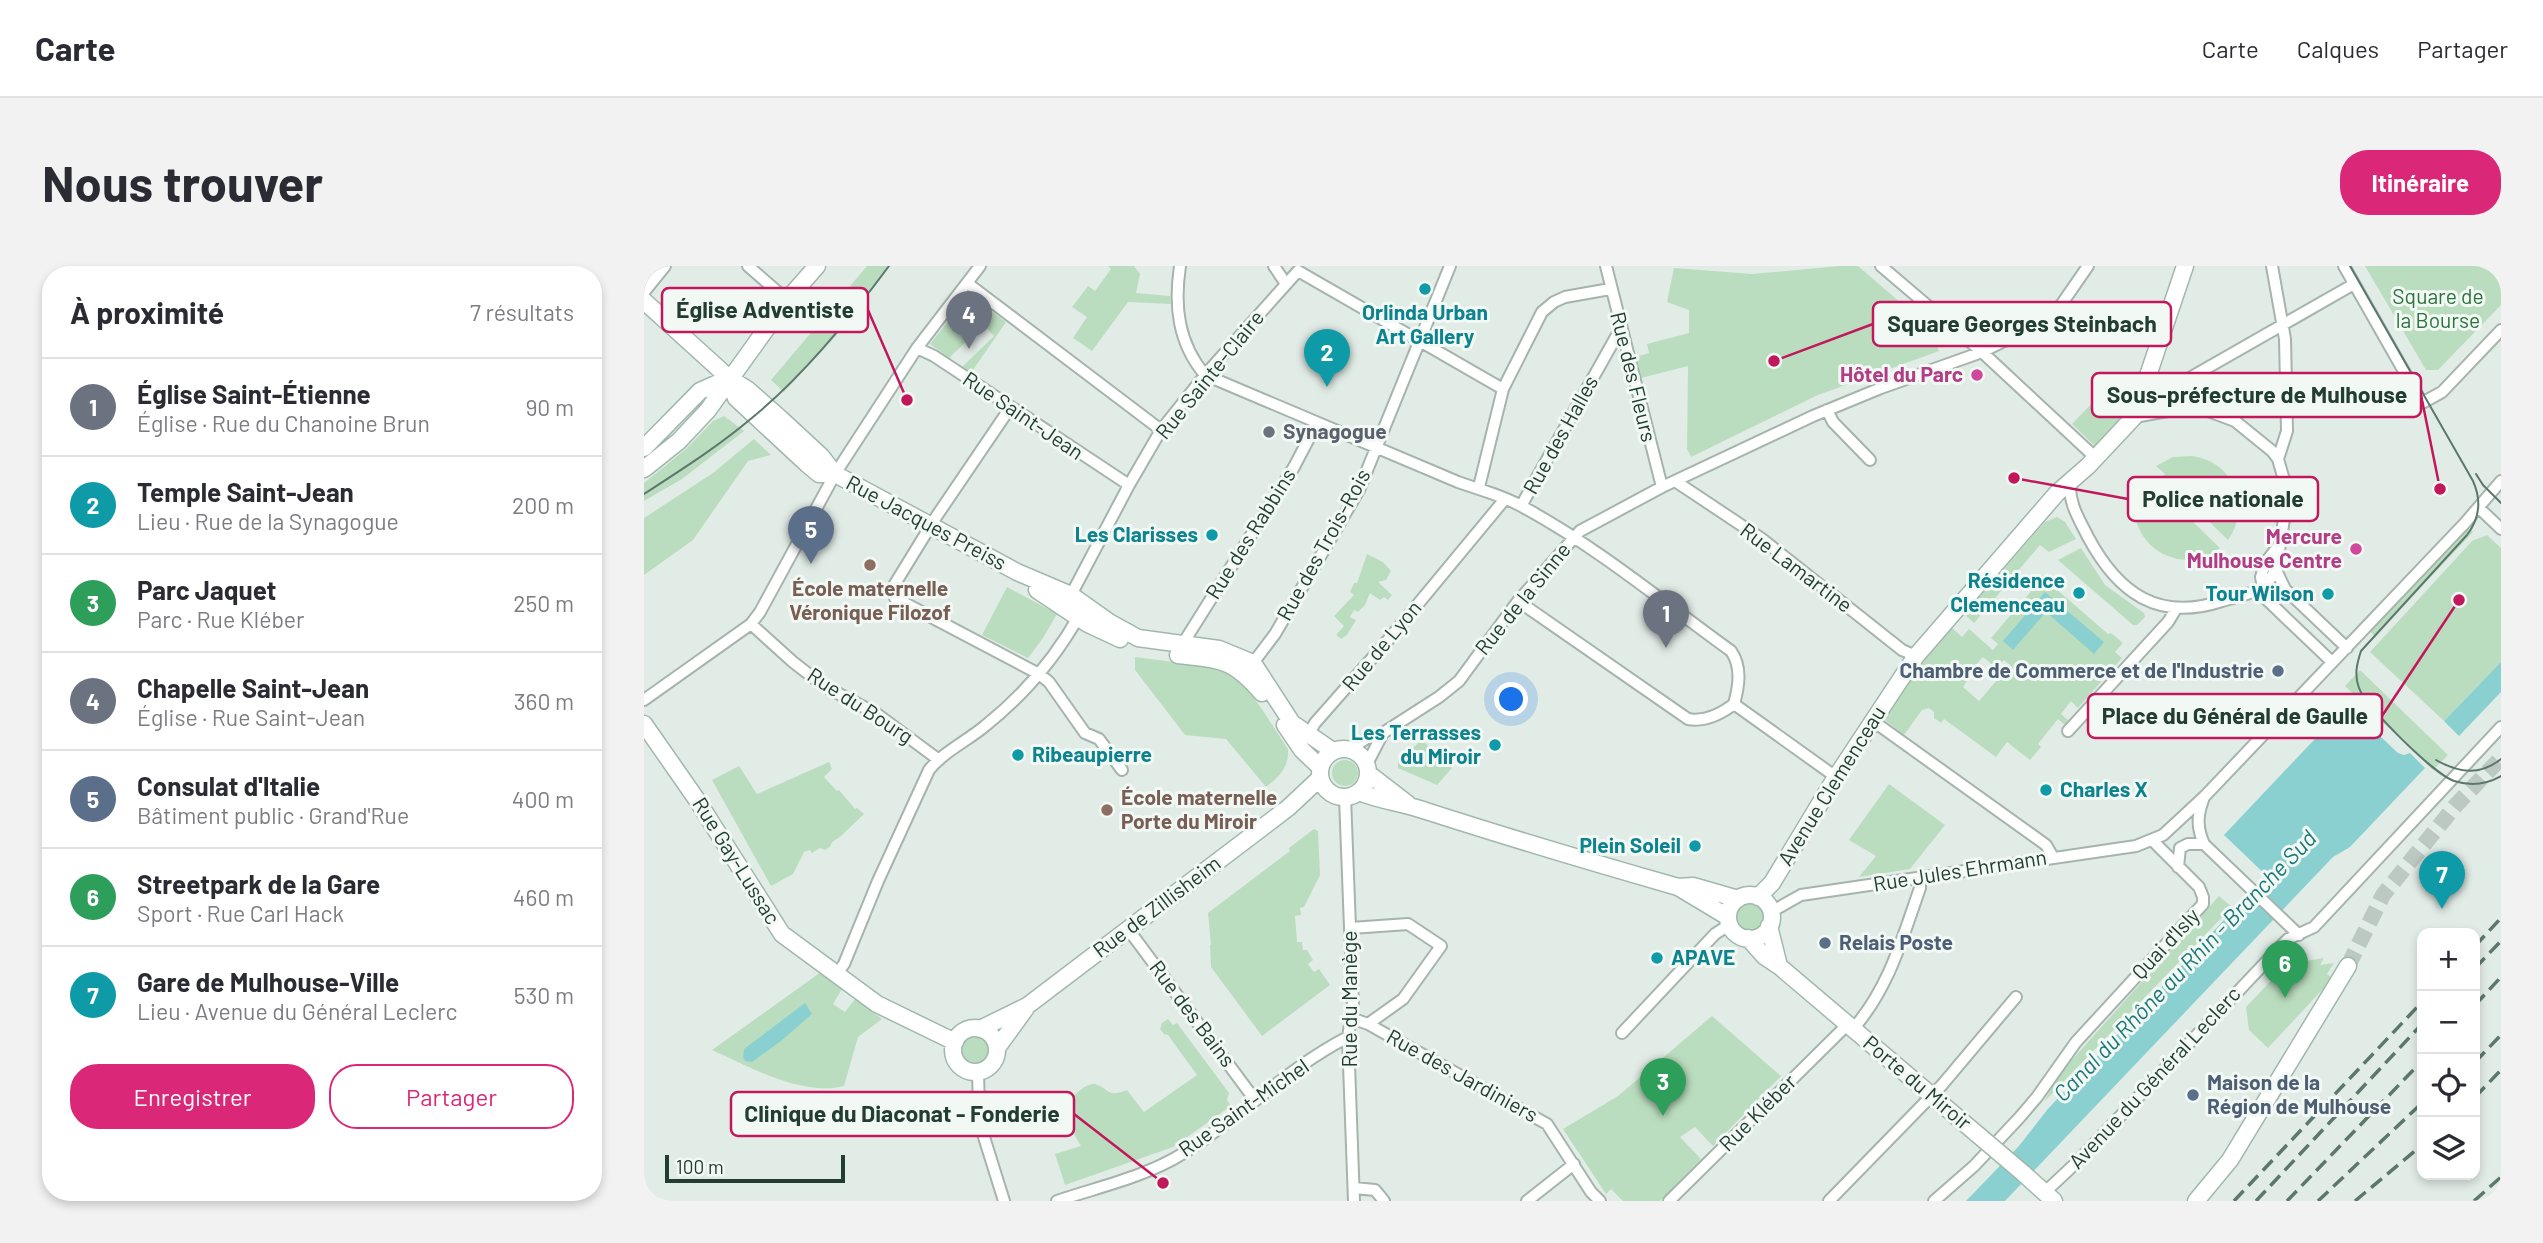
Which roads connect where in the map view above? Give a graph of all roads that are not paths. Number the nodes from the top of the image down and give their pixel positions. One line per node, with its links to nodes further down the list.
1 (665, 266): 18 (street)
2 (748, 266): 19 (street)
3 (817, 266): 19 (main road)
4 (980, 266): 14 (street)
5 (1180, 266): 29 (street)
6 (1274, 266): 15 (street)
7 (1450, 266): 24 (street, Rue des Trois-Rois)
8 (1606, 266): 17 (street, Rue des Fleurs)
9 (1881, 266): 28 (street)
10 (2088, 266): 28 (street, Rue de la Sinne)
11 (2185, 266): 31 (main road, Avenue Clemenceau)
12 (2272, 266): 21 (street)
13 (2344, 266): 16 (street)
14 (967, 283): 26 (street); 37 (street)
15 (1286, 284): 24 (street, Rue Sainte-Claire); 29 (street, Rue Sainte-Claire)
16 (2354, 284): 21 (street); 23 (street)
17 (1610, 289): 22 (street, Rue des Fleurs); 32 (street)
18 (644, 292)
19 (787, 300): 30 (main road)
20 (644, 301): 30 (main road, Rue Jacques Preiss)
21 (2284, 326): 31 (street); 41 (street)
22 (1621, 328): 25 (street, Rue des Halles); 27 (street, Rue des Fleurs)
23 (2501, 330)
24 (1420, 343): 32 (street); 38 (street, Rue des Trois-Rois)
25 (1611, 347): 27 (street); 52 (street, Rue des Halles)
26 (917, 348): 33 (street, Rue Saint-Jean); 44 (street)
27 (1628, 350): 50 (street, Rue des Fleurs)
28 (1982, 352): 34 (street, Rue de la Sinne); 40 (street)
29 (1205, 375): 36 (street); 37 (street, Rue Sainte-Claire)
30 (729, 378): 39 (main road); 43 (main road); 44 (main road, Rue Jacques Preiss)
31 (2145, 388): 35 (main road, Avenue Clemenceau)
32 (1503, 389): 49 (street)
33 (1010, 408): 48 (street, Rue Saint-Jean); 54 (street)
34 (1827, 410): 42 (street); 45 (street, Rue de la Sinne)
35 (2134, 417): 40 (main road, Avenue Clemenceau); 41 (street)
36 (1317, 423): 38 (street); 67 (street, Rue des Rabbins)
37 (1161, 430): 48 (street, Rue Sainte-Claire)
38 (1376, 447): 49 (street); 72 (street, Rue des Trois-Rois)
39 (644, 448)
40 (2095, 458): 47 (main road, Avenue Clemenceau)
41 (2278, 459): 57 (street)
42 (1870, 460)
43 (644, 469)
44 (835, 474): 54 (main road, Rue Jacques Preiss); 66 (street)
45 (1675, 481): 50 (street, Rue de la Sinne); 70 (street, Rue Lamartine)
46 (2501, 481): 53 (street)
47 (2070, 482): 64 (street); 70 (main road, Avenue Clemenceau)
48 (1129, 485): 61 (street, Rue Sainte-Claire)
49 (1479, 487): 51 (street)
50 (1662, 487): 56 (street, Rue de la Sinne)
51 (1505, 499): 52 (street); 81 (street, Rue de Lyon)
52 (1521, 506): 56 (street)
53 (2479, 508): 55 (street); 68 (street)
54 (930, 527): 59 (main road, Rue Jacques Preiss); 73 (street)
55 (2501, 529)
56 (1572, 538): 63 (street, Rue de la Sinne); 75 (street)
57 (2280, 544): 58 (street); 60 (street)
58 (2276, 570): 60 (street); 68 (street)
59 (1017, 572): 61 (main road, Rue Jacques Preiss); 62 (main road, Rue Jacques Preiss)
60 (2261, 589): 64 (street); 71 (street)
61 (1071, 596): 62 (main road); 65 (main road, Rue Jacques Preiss)
62 (1051, 598): 65 (main road, Rue Jacques Preiss)
63 (1518, 601): 75 (street); 80 (street, Rue de la Sinne)
64 (2176, 609): 79 (street)
65 (1082, 612): 67 (main road, Rue Jacques Preiss); 69 (main road, Rue Jacques Preiss); 73 (street)
66 (751, 624): 74 (street); 84 (street, Rue du Bourg)
67 (1182, 645): 69 (main road, Rue Jacques Preiss); 72 (main road, Rue Jacques Preiss)
68 (2347, 648): 71 (street)
69 (1143, 650): 88 (main road, Rue Jacques Preiss)
70 (1916, 656): 76 (main road, Avenue Clemenceau)
71 (2332, 662): 90 (street)
72 (1253, 663): 81 (main road)
73 (1039, 674): 84 (street); 86 (street)
74 (644, 700)
75 (1734, 704): 87 (street)
76 (1873, 720): 87 (main road, Avenue Clemenceau); 94 (street)
77 (644, 724): 108 (main road, Rue Gay-Lussac)
78 (2501, 727): 104 (street, Avenue du Général Leclerc)
79 (2068, 731)
80 (1383, 733): 82 (street, Rue de la Sinne); 85 (street, Rue de la Sinne)
81 (1308, 736): 83 (main road)
82 (1351, 749): 83 (main road); 85 (main road)
83 (1333, 751): 88 (main road)
84 (939, 760): 108 (street)
85 (1368, 769): 89 (main road); 91 (main road)
86 (1122, 770)
87 (1836, 777): 98 (main road, Avenue Clemenceau)
88 (1323, 778): 89 (main road); 103 (main road, Rue de Zillisheim)
89 (1352, 795): 91 (main road); 102 (street, Rue du Manège)
90 (2204, 797): 92 (street); 93 (street)
91 (1410, 805): 97 (main road)
92 (2153, 841): 94 (street, Rue Jules Ehrmann); 95 (street, Quai d'Isly)
93 (2204, 844): 95 (street); 104 (street)
94 (2053, 857): 96 (street, Rue Jules Ehrmann)
95 (2178, 867): 133 (street, Quai d'Isly)
96 (1920, 877): 100 (street, Rue Jules Ehrmann); 113 (street, Rue Kléber)
97 (1678, 887): 99 (main road); 101 (main road)
98 (1758, 897): 99 (main road); 100 (main road)
99 (1738, 899): 101 (main road)
100 (1770, 919): 105 (main road); 106 (main road)
101 (1728, 921): 105 (main road); 115 (street)
102 (1351, 928): 111 (street, Rue du Manège); 112 (street)
103 (1128, 929): 110 (main road, Rue de Zillisheim); 121 (street, Rue des Bains)
104 (2299, 935): 124 (street, Avenue du Général Leclerc)
105 (1748, 939): 106 (main road, Porte du Miroir)
106 (1779, 966): 113 (main road, Porte du Miroir)
107 (2348, 966): 134 (main road)
108 (836, 975): 117 (main road, Rue Gay-Lussac)
109 (2016, 997): 120 (street)
110 (1027, 1006): 114 (main road, Rue de Zillisheim); 118 (main road, Rue de Zillisheim)
111 (1351, 1018): 112 (street, Rue des Jardiniers); 116 (street, Rue du Manège)
112 (1368, 1024): 122 (street, Rue des Jardiniers)
113 (1850, 1027): 120 (main road, Porte du Miroir); 131 (street, Rue Kléber)
114 (980, 1029): 117 (main road); 118 (main road)
115 (1622, 1033)
116 (1348, 1037): 121 (street, Rue Saint-Michel); 123 (street, Rue du Manège)
117 (955, 1042): 119 (main road)
118 (997, 1048): 119 (main road)
119 (978, 1072): 125 (street)
120 (1932, 1096): 124 (main road, Porte du Miroir, bridge); 132 (street)
121 (1255, 1100): 126 (street, Rue Saint-Michel)
122 (1574, 1164): 129 (street); 130 (street, Rue des Jardiniers)
123 (1354, 1188): 127 (street, Rue du Manège); 128 (street)
124 (2042, 1195)
125 (1004, 1201)
126 (1057, 1201)
127 (1354, 1201)
128 (1384, 1201)
129 (1527, 1201)
130 (1600, 1201)
131 (1670, 1201)
132 (1829, 1201)
133 (1934, 1201)
134 (2196, 1201)

